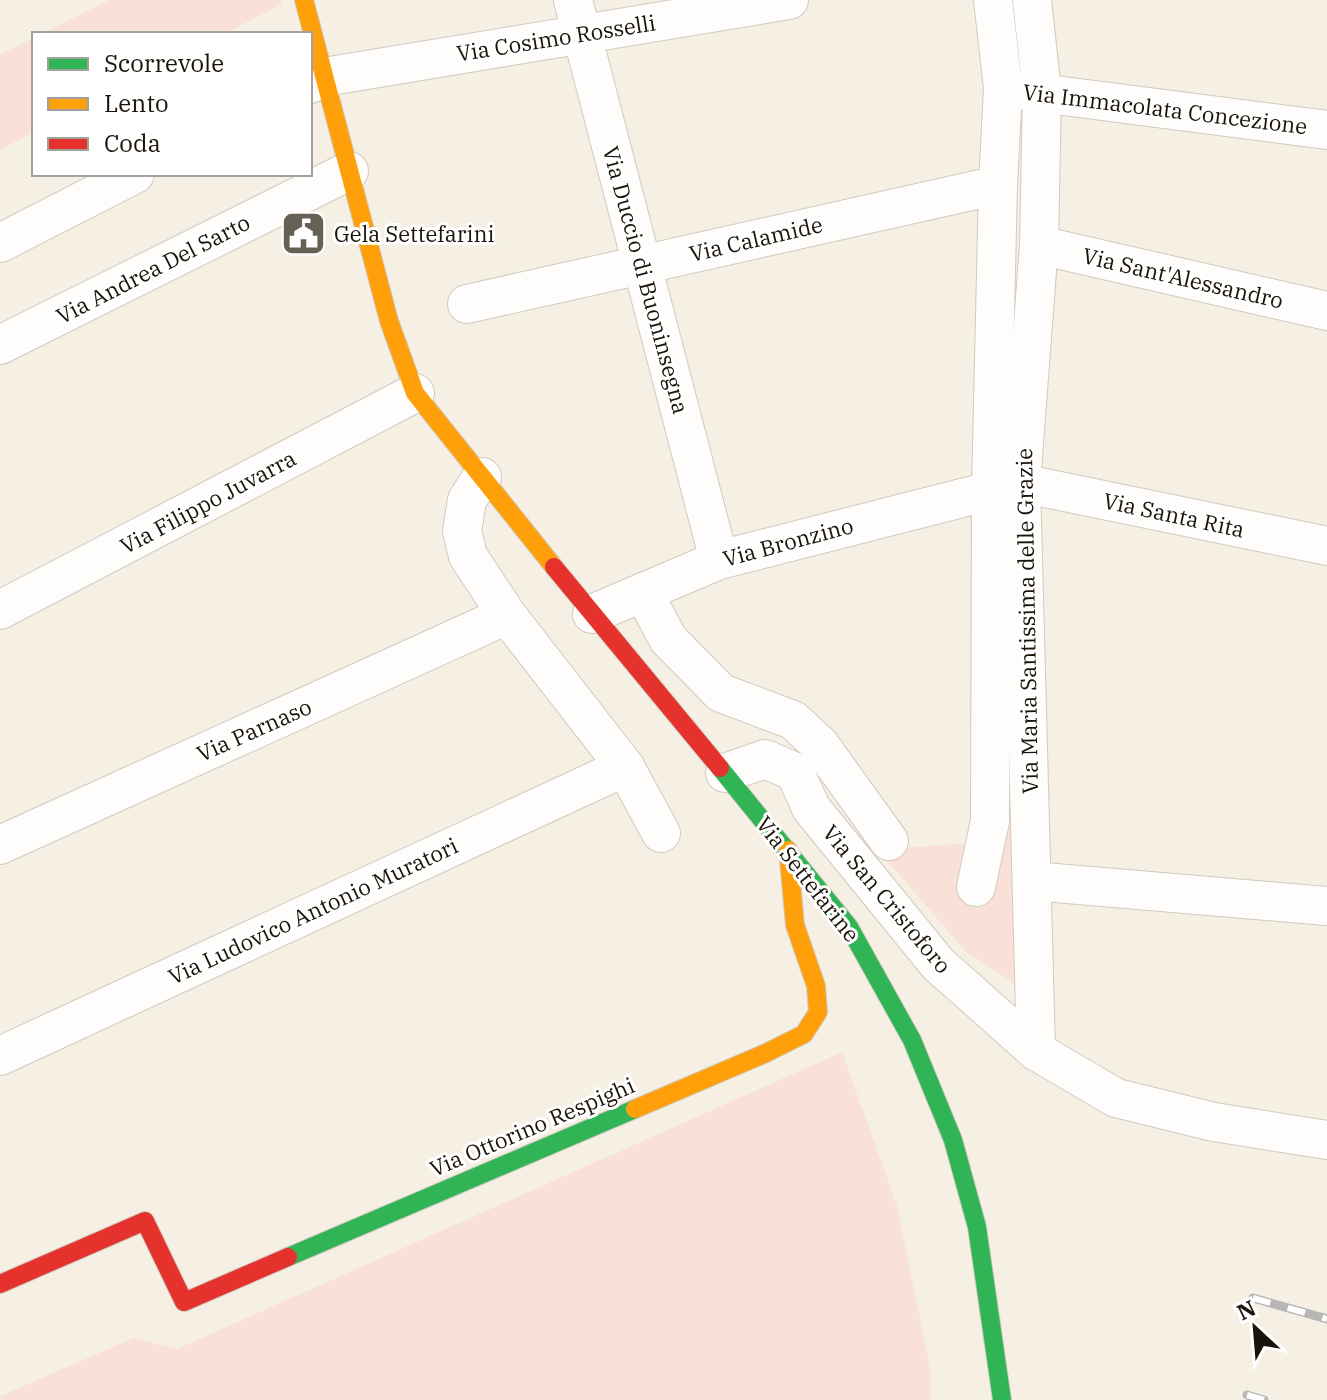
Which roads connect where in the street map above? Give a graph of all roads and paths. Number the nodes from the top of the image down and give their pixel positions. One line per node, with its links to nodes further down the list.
1 (304, 0): 6 (street, Via Settefarine)
2 (789, 0): 5 (street, Via Cosimo Rosselli)
3 (993, 0): 9 (street, Via Maria Santissima delle Grazie)
4 (1032, 0): 10 (street, Via Maria Santissima delle Grazie)
5 (577, 17): 8 (street, Via Cosimo Rosselli); 17 (street, Via Duccio di Buoninsegna)
6 (309, 32)
7 (312, 50): 8 (street, Via Settefarine)
8 (317, 81): 12 (street, Via Settefarine)
9 (1003, 88): 10 (street, Via Immacolata Concezione); 14 (street, Via Maria Santissima delle Grazie)
10 (1042, 92): 11 (street, Via Immacolata Concezione); 16 (street, Via Maria Santissima delle Grazie)
11 (1327, 130)
12 (349, 171): 20 (street, Via Andrea Del Sarto); 21 (street, Via Settefarine)
13 (131, 176): 15 (street)
14 (998, 185): 17 (street, Via Calamide); 23 (street, Via Maria Santissima delle Grazie)
15 (0, 243)
16 (1039, 245): 19 (street, Via Sant'Alessandro); 23 (street, Via Maria Santissima delle Grazie)
17 (642, 265): 18 (street, Via Calamide); 25 (street, Via Duccio di Buoninsegna)
18 (467, 304)
19 (1327, 311)
20 (0, 345)
21 (415, 393): 22 (street, Via Settefarine); 27 (street, Via Filippo Juvarra)
22 (482, 477): 28 (street, Via Settefarine); 29 (street)
23 (1006, 486): 24 (street, Via Santa Rita); 25 (street, Via Bronzino); 36 (street, Via Maria Santissima delle Grazie); 37 (street)
24 (1327, 546)
25 (719, 560): 26 (street, Via Bronzino)
26 (643, 592): 28 (street, Via Bronzino); 33 (street)
27 (0, 610)
28 (592, 614): 31 (street, Via Settefarine)
29 (507, 615): 30 (street); 34 (street, Via Parnaso)
30 (625, 767): 32 (street); 40 (street, Via Ludovico Antonio Muratori)
31 (725, 773): 35 (street, Via Settefarine); 39 (street, Via San Cristoforo)
32 (661, 833)
33 (889, 841)
34 (0, 845)
35 (788, 850): 42 (street, Via Ottorino Respighi); 43 (street, Via Settefarine)
36 (1032, 881): 38 (street); 39 (street, Via Maria Santissima delle Grazie)
37 (976, 887)
38 (1327, 906)
39 (1036, 1051): 41 (street, Via San Cristoforo)
40 (0, 1056)
41 (1327, 1140)
42 (0, 1284)
43 (1002, 1400)

